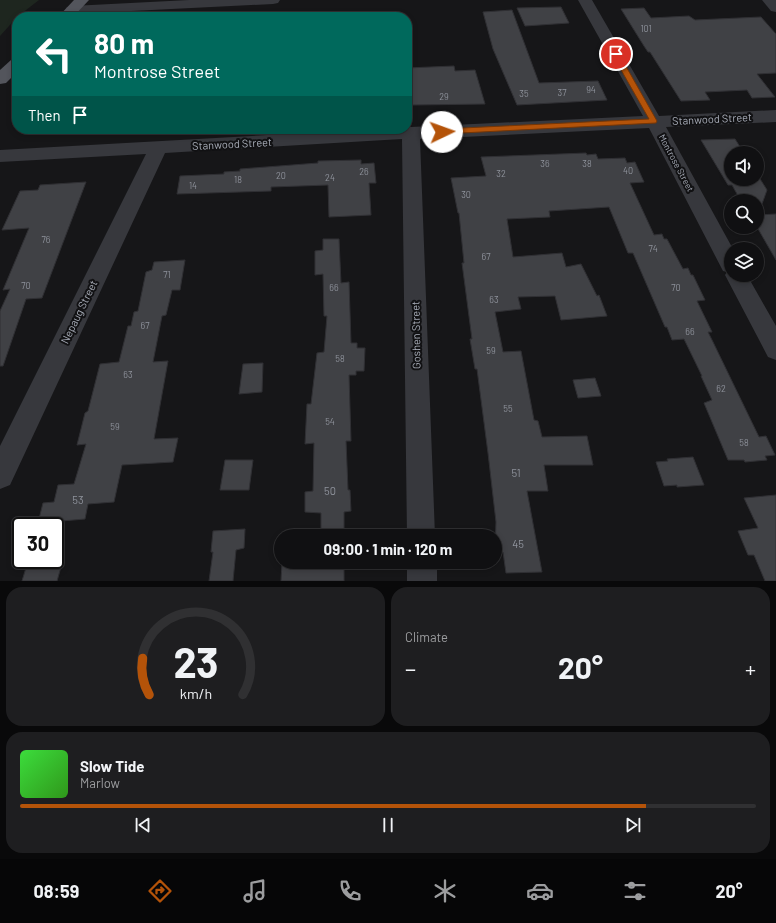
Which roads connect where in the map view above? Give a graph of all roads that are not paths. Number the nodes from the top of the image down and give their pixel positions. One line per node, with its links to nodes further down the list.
1 (82, 0): 6 (main road)
2 (273, 0): 7 (street)
3 (585, 0): 11 (street, Montrose Street)
4 (769, 0): 5 (street)
5 (776, 8)
6 (70, 12)
7 (97, 12)
8 (12, 68): 9 (main road)
9 (0, 79)
10 (776, 116): 11 (street, Stanwood Street)
11 (654, 121): 12 (street, Stanwood Street); 17 (street, Montrose Street)
12 (412, 133)
13 (394, 134): 15 (street, Stanwood Street)
14 (411, 134): 21 (street, Goshen Street)
15 (158, 148): 16 (street, Stanwood Street); 20 (street, Nepaug Street)
16 (0, 156)
17 (724, 252)
18 (740, 282): 19 (street)
19 (776, 349)
20 (0, 475)
21 (421, 529)
22 (422, 569): 23 (street)
23 (422, 581)

